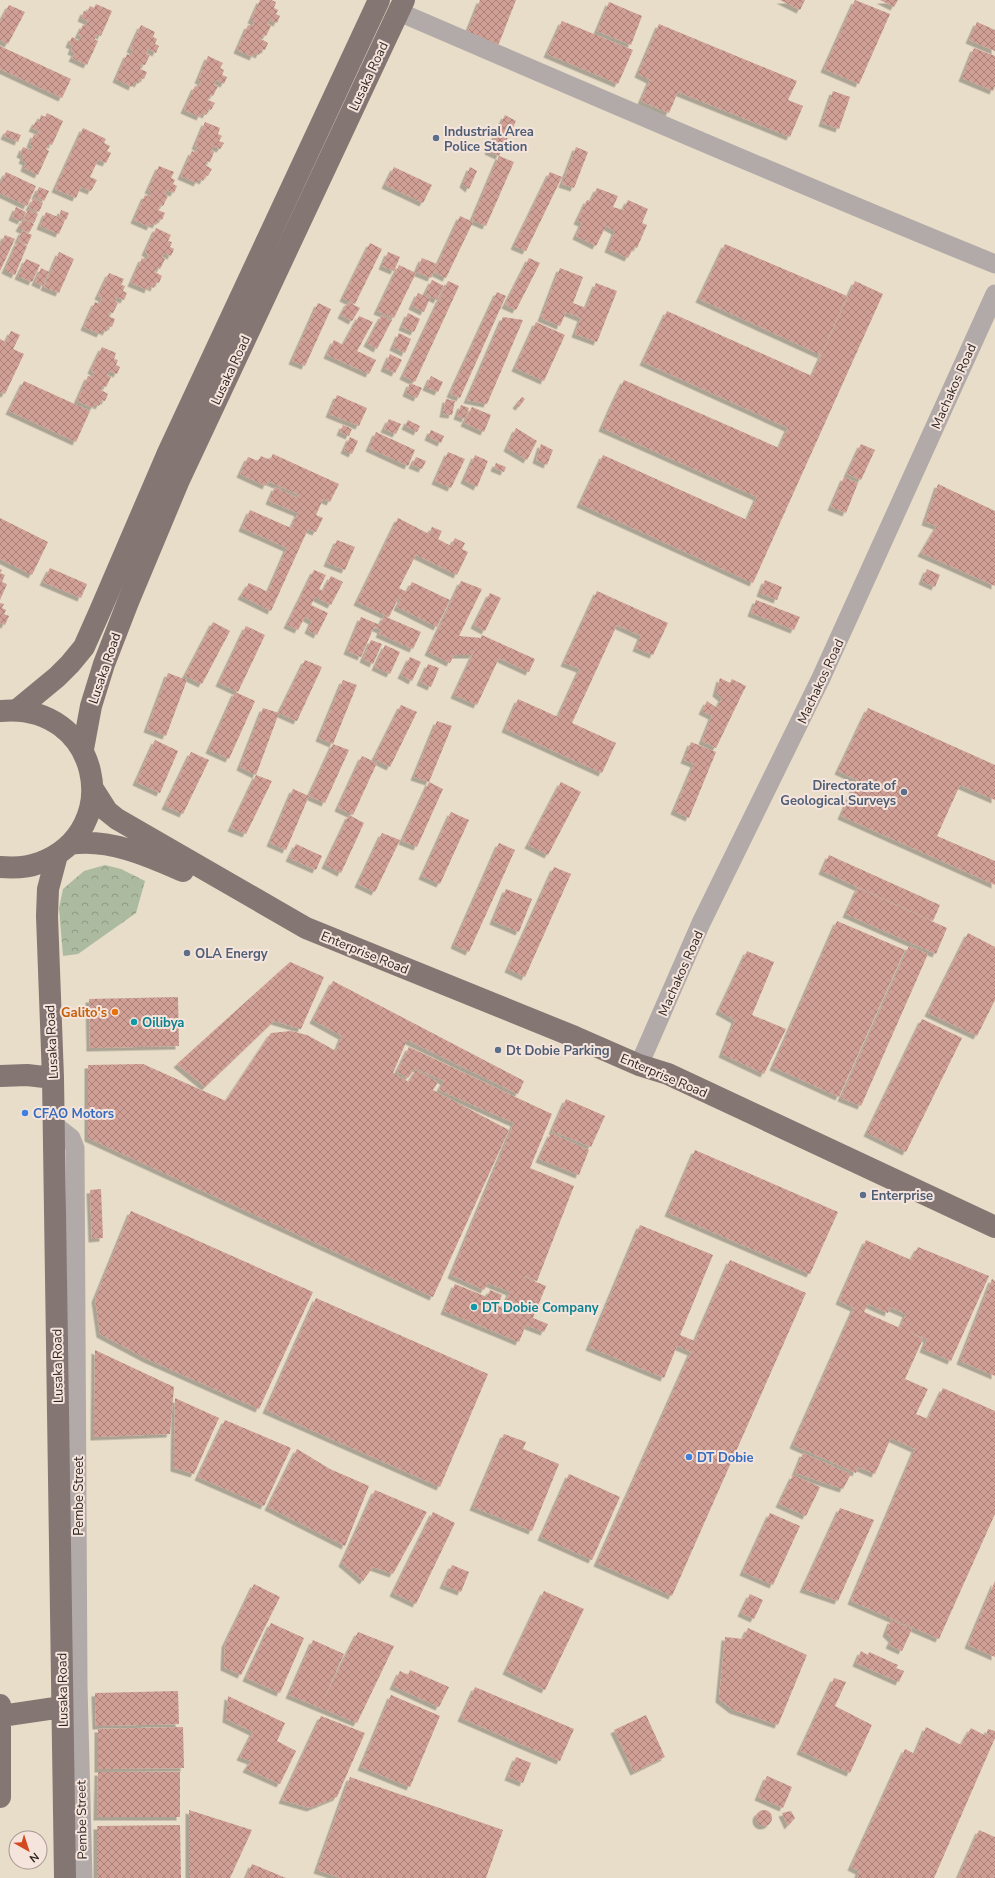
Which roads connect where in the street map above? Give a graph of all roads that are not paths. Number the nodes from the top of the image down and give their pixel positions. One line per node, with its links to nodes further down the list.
1 (379, 0): 5 (main road, Lusaka Road)
2 (401, 6): 3 (street); 6 (main road, Lusaka Road)
3 (995, 264)
4 (995, 294): 11 (street, Machakos Road)
5 (8, 710): 6 (main road)
6 (83, 749): 7 (main road)
7 (93, 789): 8 (main road); 10 (main road, Enterprise Road)
8 (63, 850): 9 (main road); 10 (main road, Enterprise Road); 13 (main road, Lusaka Road)
9 (0, 867)
10 (243, 892): 11 (main road, Enterprise Road)
11 (639, 1065): 14 (main road, Enterprise Road)
12 (0, 1076): 13 (main road)
13 (53, 1078): 15 (main road, Lusaka Road)
14 (995, 1227)
15 (69, 1547): 16 (main road, Lusaka Road); 20 (street, Pembe Street)
16 (62, 1707): 17 (main road); 19 (main road, Lusaka Road)
17 (0, 1710): 18 (main road)
18 (0, 1797)
19 (65, 1878)
20 (83, 1878)

